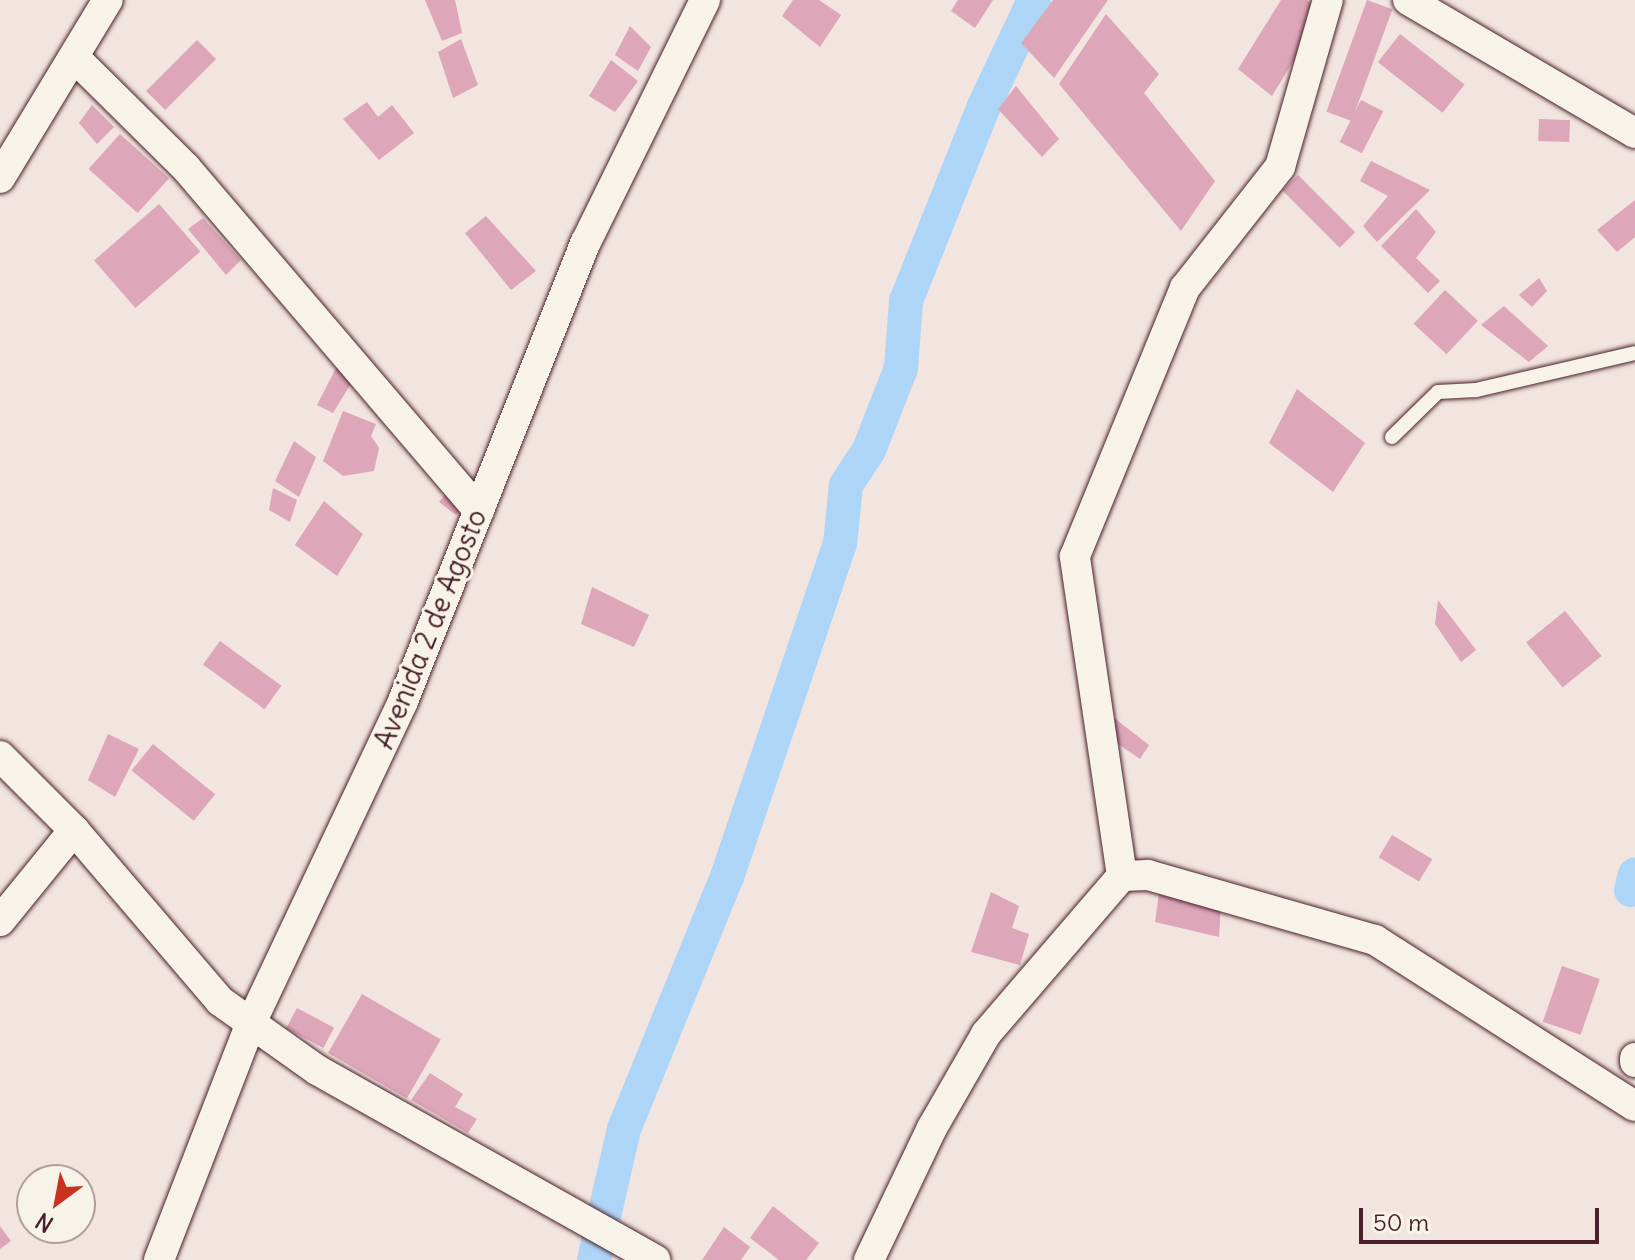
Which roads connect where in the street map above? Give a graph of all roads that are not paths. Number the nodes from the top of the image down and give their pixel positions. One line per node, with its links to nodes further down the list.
1 (108, 0): 5 (street)
2 (705, 0): 10 (street, Avenida 2 de Agosto)
3 (1328, 0): 13 (street)
4 (1408, 0): 6 (street)
5 (76, 59): 7 (street); 10 (street)
6 (1635, 133)
7 (0, 178)
8 (1635, 353): 9 (lane)
9 (1392, 437)
10 (479, 511): 15 (street, Avenida 2 de Agosto)
11 (0, 756): 12 (street)
12 (74, 830): 14 (street); 15 (street)
13 (1122, 876): 16 (street); 19 (street)
14 (0, 921)
15 (251, 1023): 17 (street, Avenida 2 de Agosto); 18 (street)
16 (1635, 1106)
17 (159, 1260)
18 (655, 1260)
19 (869, 1260)

